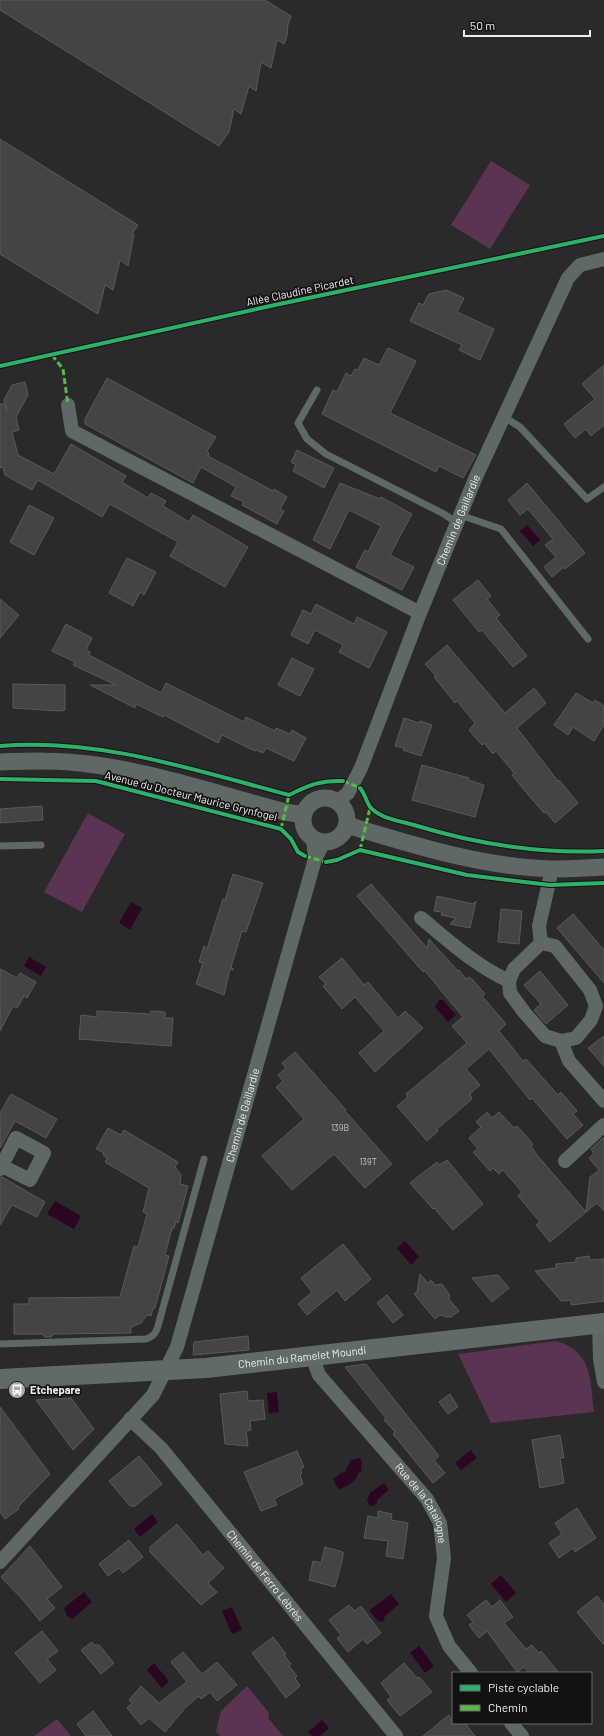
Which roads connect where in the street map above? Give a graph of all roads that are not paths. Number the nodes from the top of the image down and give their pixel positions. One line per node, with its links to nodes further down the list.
1 (604, 259): 4 (street, Chemin de Gaillardie)
2 (317, 390): 6 (lane)
3 (68, 406): 7 (street)
4 (504, 417): 5 (lane); 6 (street, Chemin de Gaillardie)
5 (604, 487)
6 (459, 519): 7 (street, Chemin de Gaillardie); 8 (lane)
7 (420, 613): 10 (street, Chemin de Gaillardie)
8 (588, 640)
9 (0, 762): 11 (street, Avenue du Docteur Maurice Grynfogel)
10 (337, 802): 11 (street); 12 (street)
11 (304, 814): 13 (street)
12 (347, 825): 13 (street); 17 (street)
13 (318, 840): 29 (street, Chemin de Gaillardie)
14 (41, 845): 15 (lane)
15 (0, 846)
16 (604, 867): 17 (street)
17 (552, 869): 19 (street)
18 (421, 918): 20 (street)
19 (541, 943): 20 (street); 21 (street)
20 (509, 981): 21 (street)
21 (561, 1041): 22 (street)
22 (604, 1101)
23 (604, 1125): 25 (street)
24 (204, 1158): 27 (lane)
25 (565, 1162)
26 (601, 1324): 28 (main road, Chemin du Ramelet Moundi); 31 (street)
27 (0, 1344)
28 (312, 1356): 29 (main road, Chemin du Ramelet Moundi); 34 (street, Rue de la Catalogne)
29 (166, 1370): 30 (main road, Chemin du Ramelet Moundi); 32 (street)
30 (0, 1379)
31 (604, 1382)
32 (130, 1419): 33 (street); 36 (street, Chemin de Ferro Lébrès)
33 (0, 1562)
34 (470, 1672)
35 (512, 1724): 37 (street)
36 (396, 1736)
37 (522, 1736)

